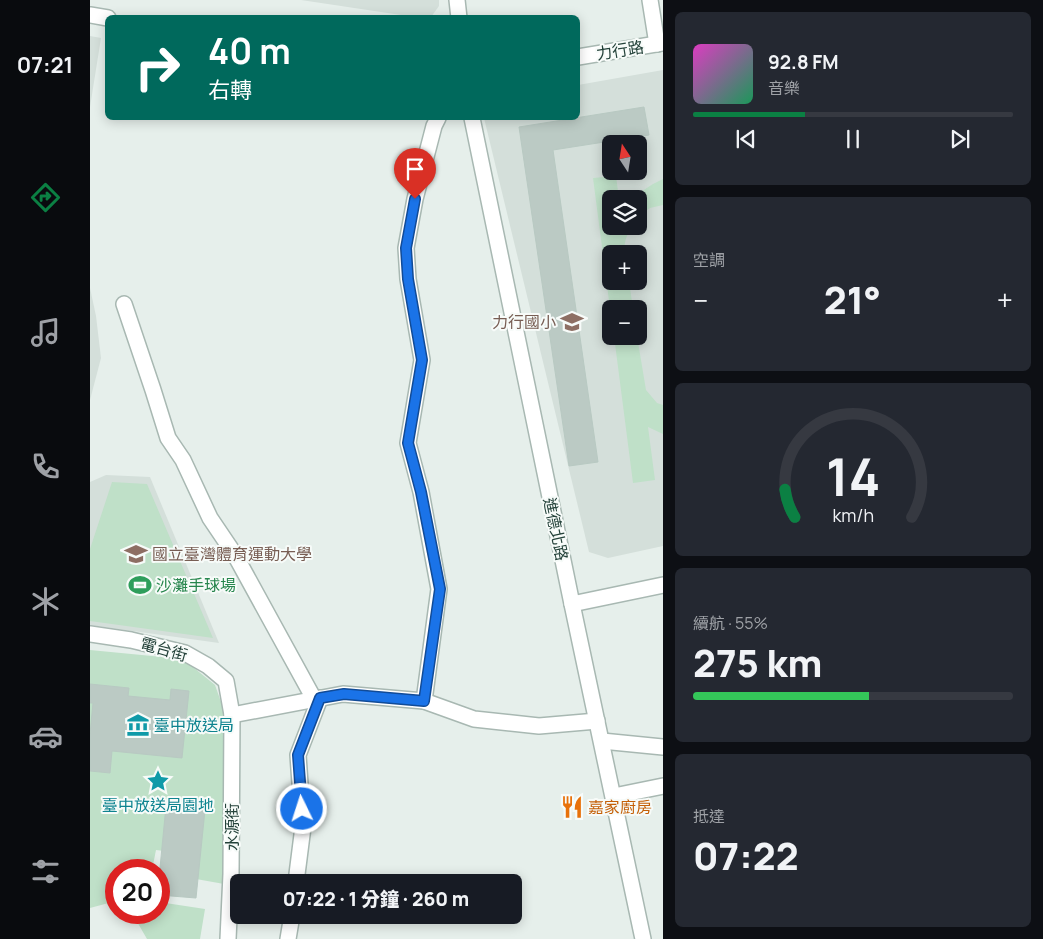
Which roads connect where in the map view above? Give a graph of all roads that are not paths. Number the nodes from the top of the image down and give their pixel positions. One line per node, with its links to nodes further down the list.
1 (457, 0): 4 (street)
2 (650, 0): 6 (street)
3 (90, 15): 5 (street)
4 (458, 15)
5 (105, 18)
6 (660, 44): 7 (street, 力行路)
7 (580, 57)
8 (437, 120): 15 (street)
9 (472, 120): 12 (street, 進德北路)
10 (124, 304): 14 (street)
11 (663, 585): 12 (street)
12 (572, 604): 17 (street, 進德北路)
13 (90, 634): 16 (street, 電台街)
14 (317, 699): 15 (street); 16 (street); 22 (street)
15 (424, 701): 17 (street)
16 (232, 715): 24 (street, 水源街)
17 (597, 721): 18 (street, 進德北路)
18 (602, 741): 19 (street); 21 (street, 進德北路)
19 (663, 747)
20 (663, 786): 21 (street)
21 (614, 796): 26 (street, 進德北路)
22 (297, 874)
23 (290, 924): 25 (street)
24 (228, 939)
25 (288, 939)
26 (643, 939)

